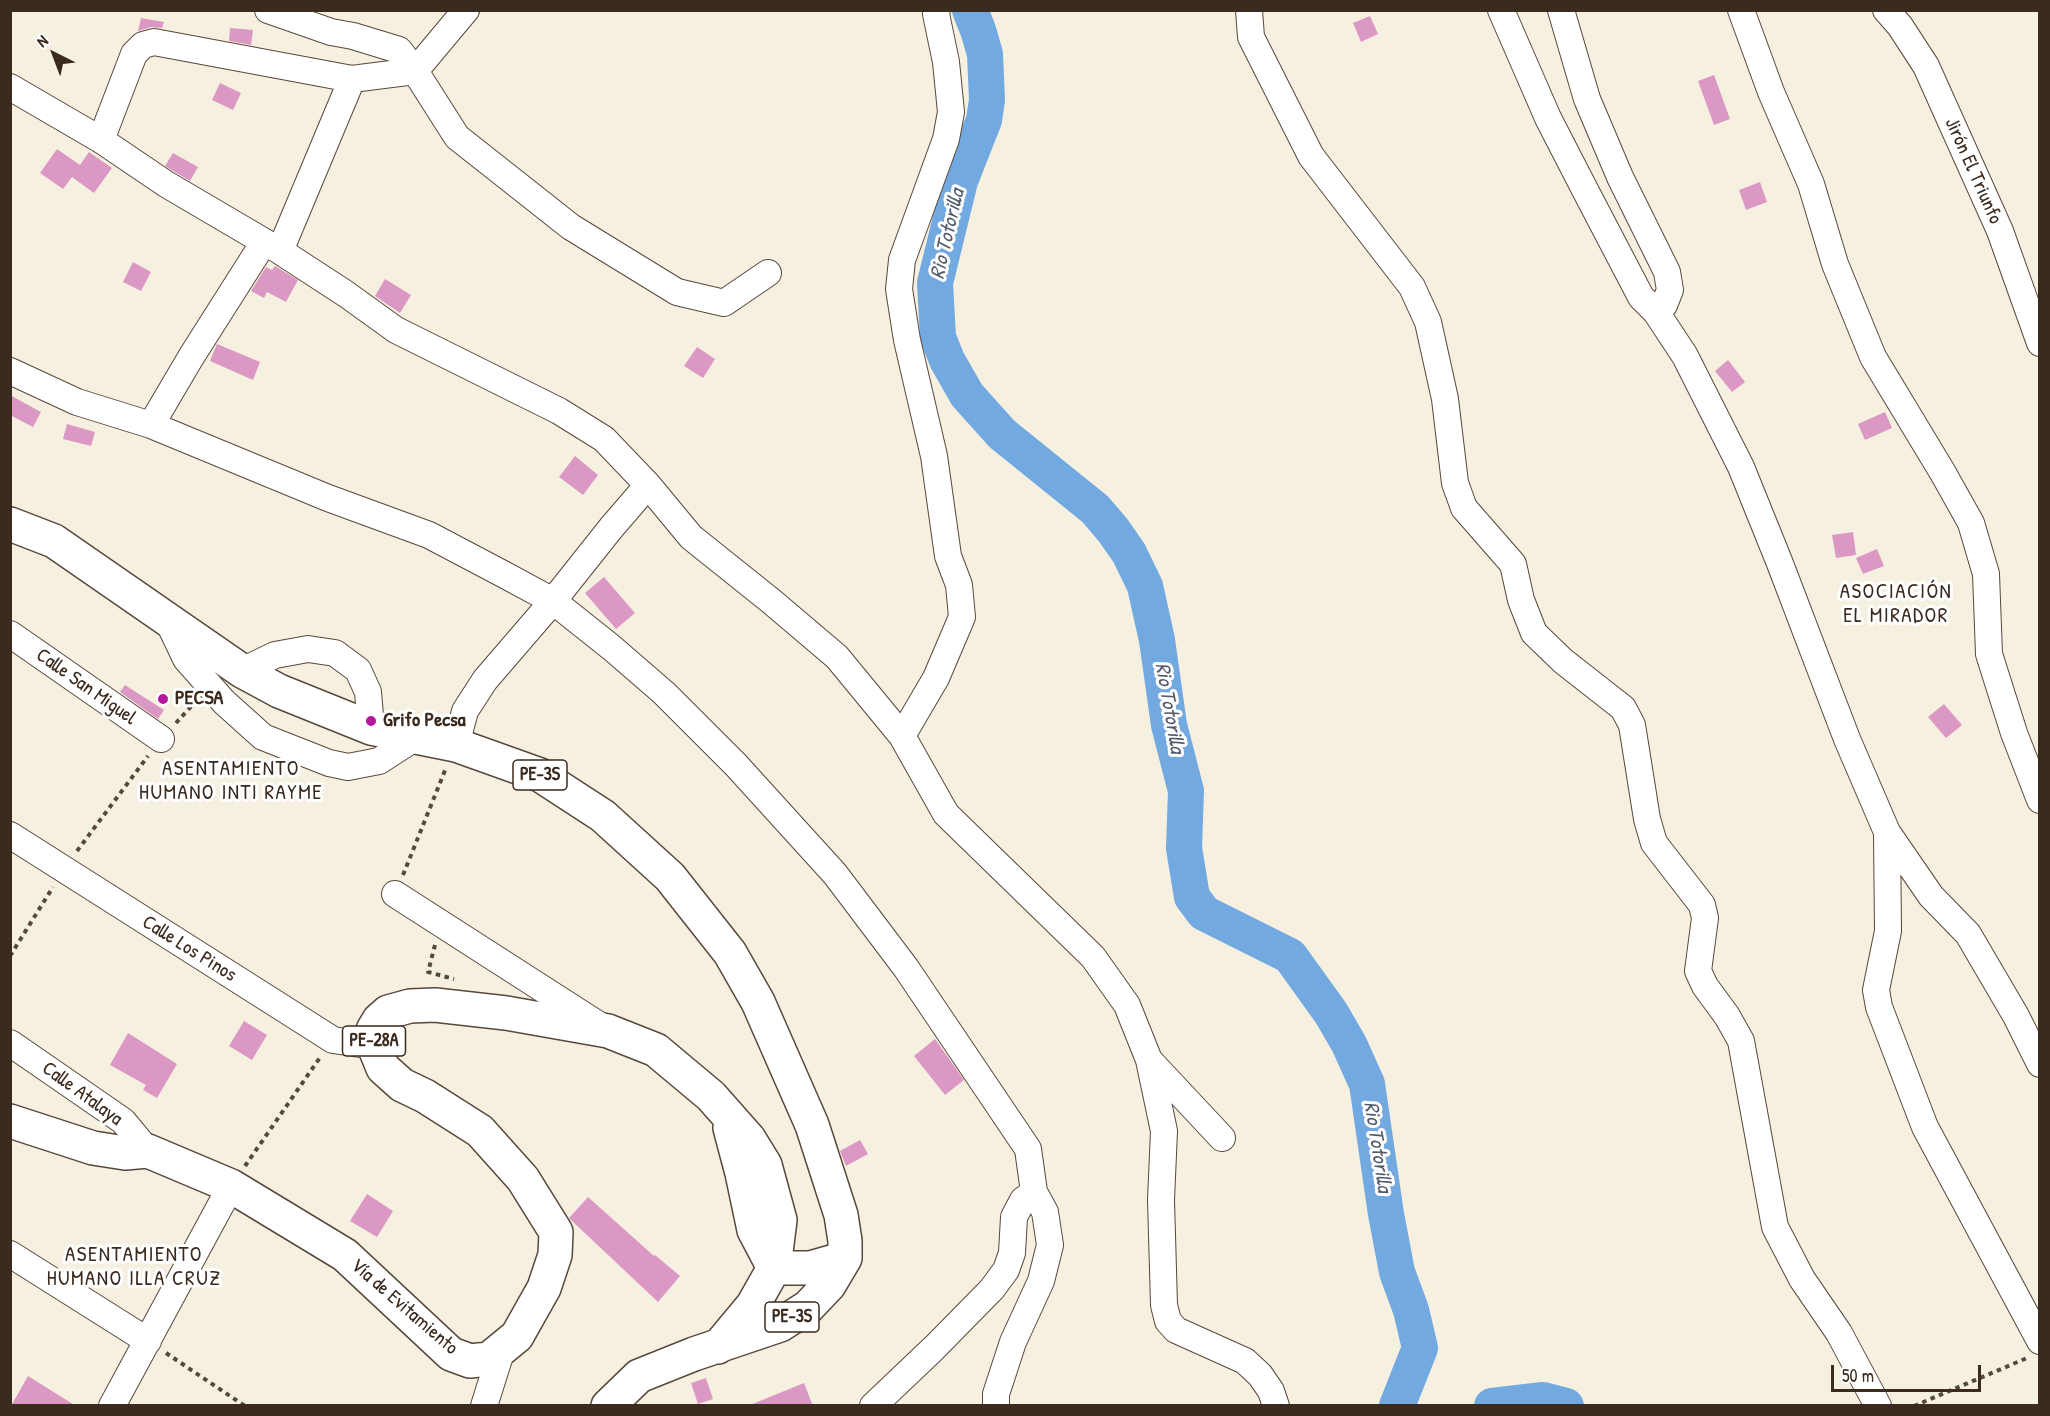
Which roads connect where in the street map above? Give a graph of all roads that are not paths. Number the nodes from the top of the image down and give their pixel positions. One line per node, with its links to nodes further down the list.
1 (268, 10): 9 (street)
2 (466, 10): 9 (street)
3 (937, 10): 26 (street)
4 (1249, 10): 57 (street)
5 (1501, 10): 15 (street)
6 (1561, 10): 15 (street)
7 (1741, 10): 30 (street)
8 (1886, 10): 16 (street, Jirón El Triunfo)
9 (415, 71): 10 (street); 14 (street)
10 (352, 79): 12 (street); 13 (street)
11 (10, 87): 12 (street)
12 (101, 140): 13 (street)
13 (272, 246): 18 (street); 19 (street)
14 (768, 273)
15 (1656, 312): 31 (street)
16 (2040, 343)
17 (10, 371): 18 (street)
18 (151, 425): 21 (street)
19 (648, 485): 21 (street); 26 (street)
20 (10, 524): 22 (highway, PE-3S)
21 (553, 601): 29 (street); 43 (street)
22 (167, 619): 24 (highway, PE-3S); 27 (street)
23 (10, 634): 28 (street, Calle San Miguel)
24 (242, 671): 25 (highway, PE-3S); 25 (street)
25 (371, 728): 27 (highway, PE-3S)
26 (902, 736): 37 (street)
27 (416, 737): 29 (highway, PE-3S)
28 (161, 739)
29 (456, 746): 45 (highway, PE-3S)
30 (2040, 800)
31 (1887, 832): 38 (street); 50 (street)
32 (10, 835): 36 (street, Calle Los Pinos)
33 (395, 894): 34 (street)
34 (608, 1031): 36 (highway, PE-28A); 46 (highway, PE-28A)
35 (10, 1043): 41 (street, Calle Atalaya)
36 (374, 1046): 49 (highway, Vía de Evitamiento / PE-28A)
37 (1149, 1060): 40 (street); 56 (street)
38 (2040, 1064)
39 (10, 1121): 41 (highway, Vía de Evitamiento / PE-28A)
40 (1222, 1138)
41 (148, 1151): 42 (highway, Vía de Evitamiento / PE-28A)
42 (231, 1186): 47 (street); 49 (highway, Vía de Evitamiento / PE-28A)
43 (1034, 1192): 54 (street); 55 (street)
44 (10, 1254): 47 (street)
45 (845, 1258): 46 (highway); 48 (highway, PE-3S)
46 (774, 1268): 48 (highway)
47 (148, 1341): 51 (street)
48 (718, 1347): 53 (highway, PE-3S)
49 (502, 1349): 52 (street)
50 (2034, 1349)
51 (112, 1406)
52 (484, 1406)
53 (608, 1406)
54 (873, 1406)
55 (996, 1406)
56 (1276, 1406)
57 (1878, 1406)

